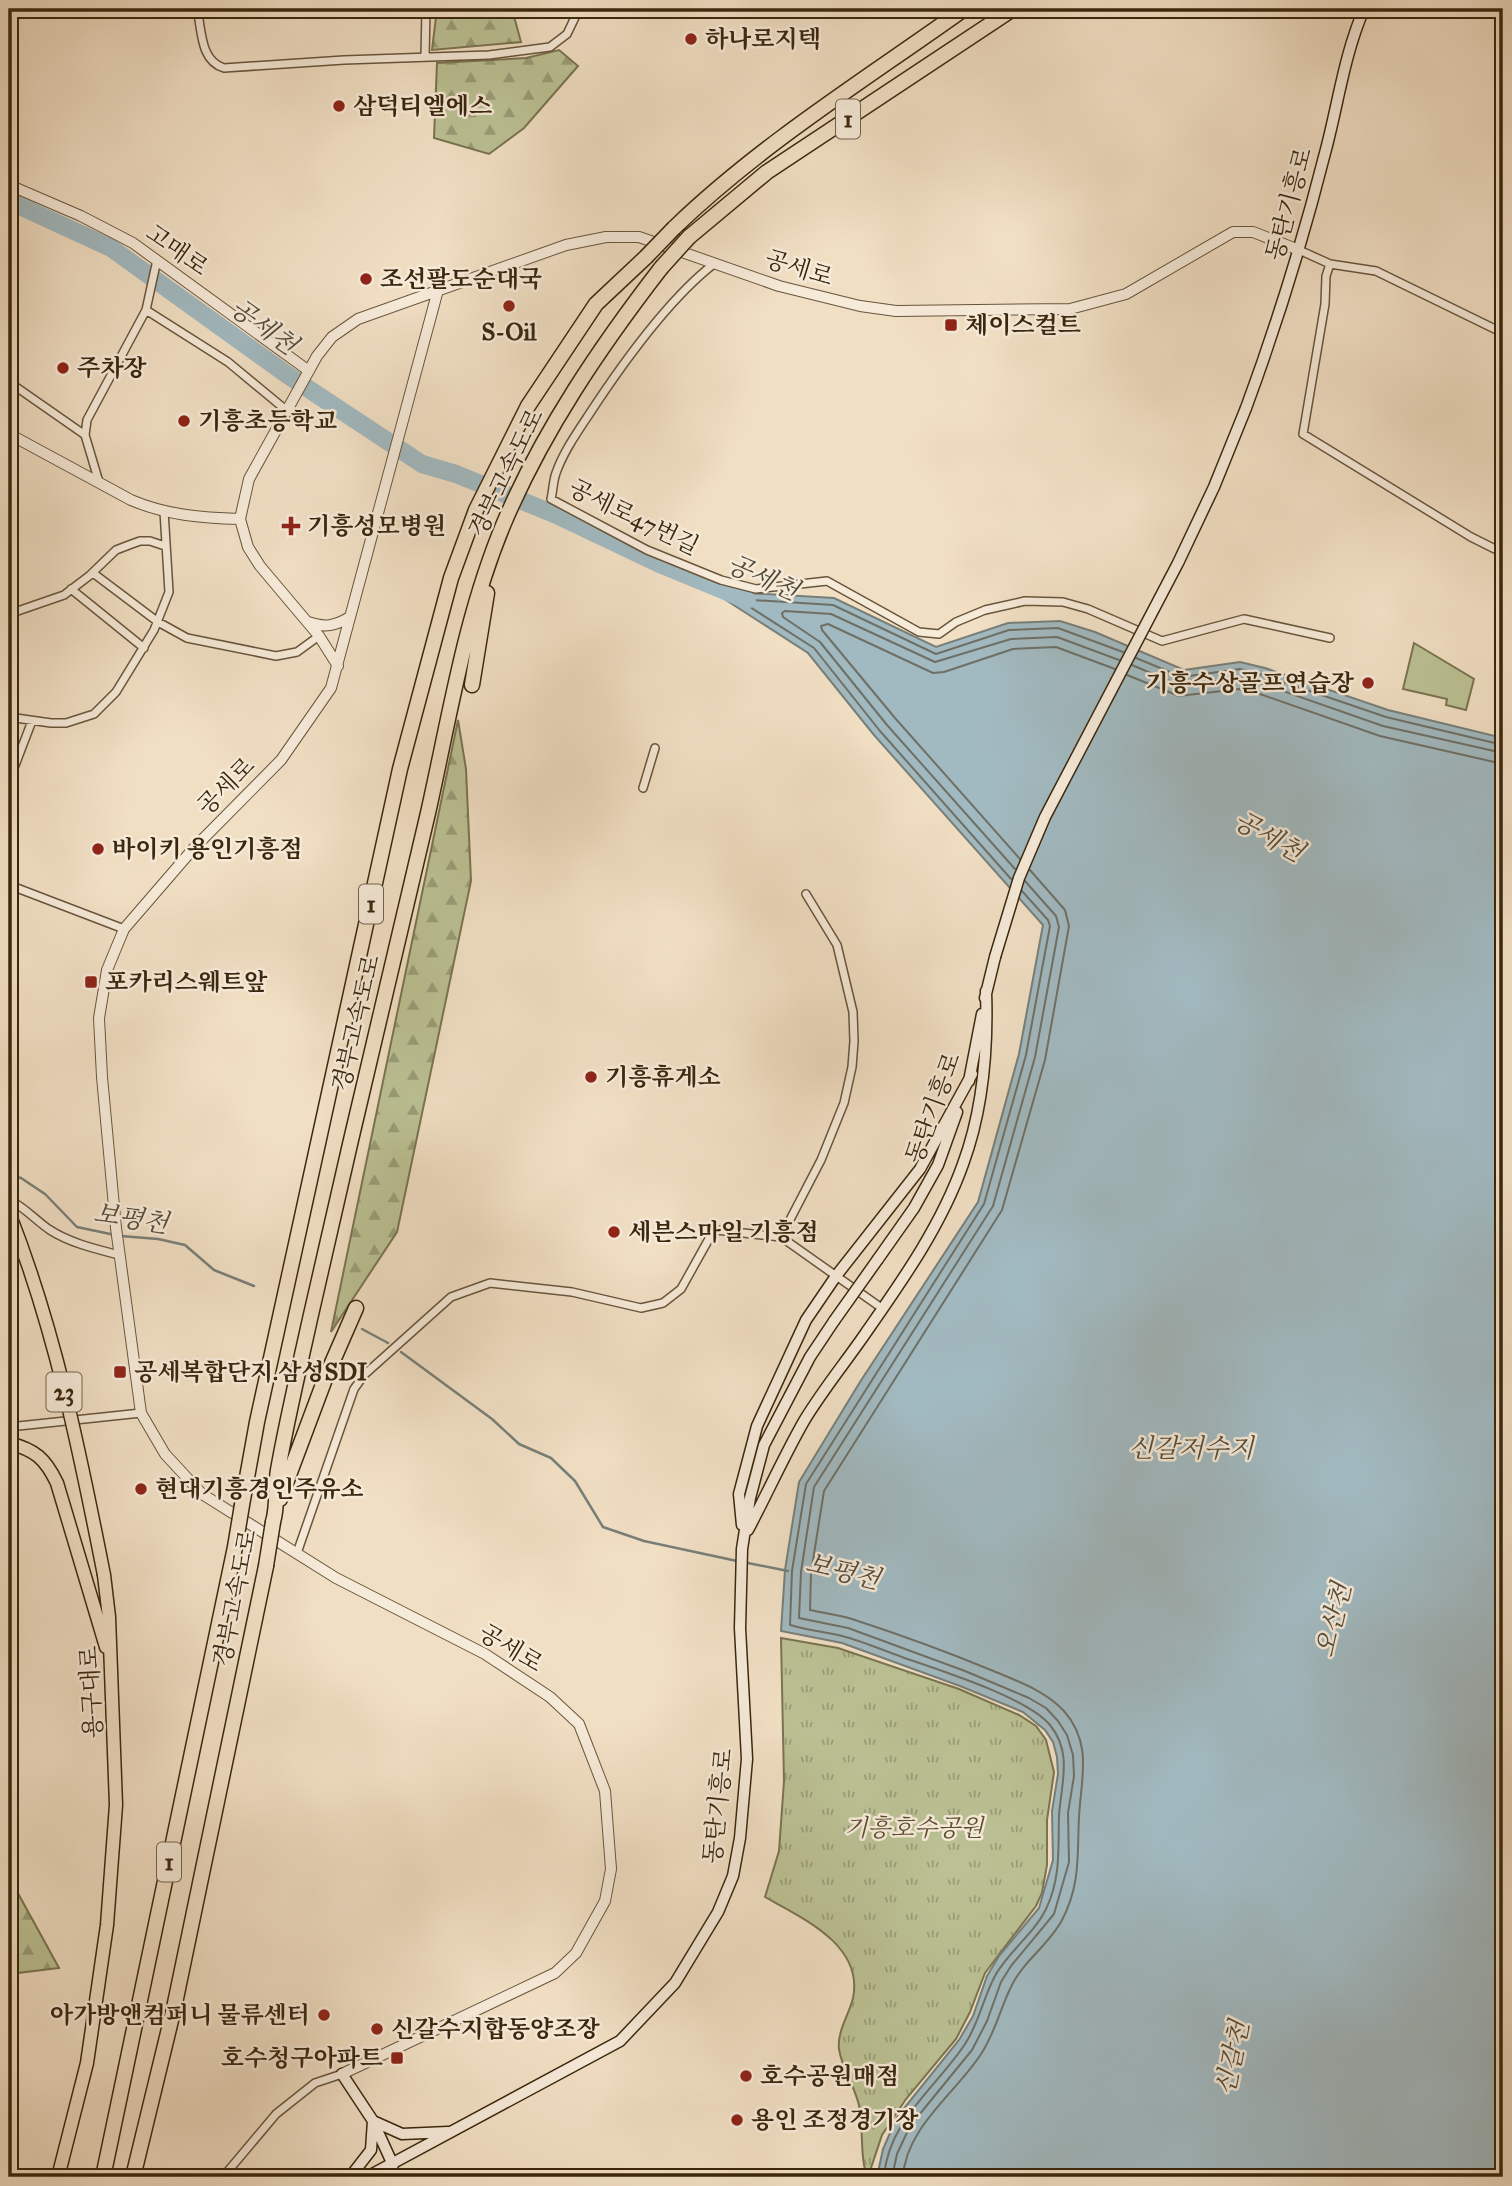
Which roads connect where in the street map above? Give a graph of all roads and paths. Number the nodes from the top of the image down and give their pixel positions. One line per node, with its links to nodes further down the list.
1 (197, 9): 7 (street)
2 (426, 9): 7 (street)
3 (579, 9): 7 (street)
4 (964, 9): 67 (highway, 경부고속도로 / 1, bridge)
5 (1013, 9): 24 (highway, 경부고속도로 / 1, bridge)
6 (1364, 9): 9 (main road, 동탄기흥로)
7 (425, 57)
8 (9, 185): 10 (street, 고매로)
9 (1299, 250): 11 (street, 공세로); 12 (street); 46 (main road, 동탄기흥로, bridge)
10 (156, 260): 14 (street); 16 (street, 고매로)
11 (715, 263): 13 (street, 공세로); 34 (street, 공세로47번길)
12 (1330, 264): 15 (street); 26 (street)
13 (438, 290): 16 (street, 공세로); 30 (street, 공세로)
14 (146, 310): 18 (street); 20 (street)
15 (1503, 333)
16 (309, 371): 18 (street, 공세로)
17 (9, 382): 20 (street)
18 (289, 405): 23 (street)
19 (9, 435): 21 (street)
20 (85, 435): 21 (street)
21 (99, 482): 22 (street)
22 (164, 511): 23 (street); 25 (street)
23 (240, 519): 31 (street)
24 (496, 543): 37 (highway); 58 (highway, 경부고속도로 / 1)
25 (165, 546): 27 (street); 32 (street)
26 (1503, 553)
27 (93, 573): 28 (street); 32 (street)
28 (71, 589): 29 (street); 35 (street)
29 (9, 614)
30 (350, 617): 31 (street); 36 (street, 공세로)
31 (306, 621): 33 (street)
32 (158, 622): 33 (street); 35 (street)
33 (319, 636): 36 (street)
34 (1330, 638)
35 (144, 648): 39 (street)
36 (338, 666): 45 (street, 공세로)
37 (472, 685)
38 (9, 717): 39 (street)
39 (32, 721): 41 (street)
40 (655, 748): 42 (street)
41 (9, 781)
42 (643, 788)
43 (9, 885): 45 (street)
44 (806, 894): 50 (street)
45 (124, 929): 51 (street, 공세로)
46 (986, 992): 47 (main road, 동탄기흥로); 53 (main road)
47 (972, 1074): 52 (main road); 59 (main road, 동탄기흥로, bridge)
48 (9, 1200): 51 (street)
49 (9, 1213): 61 (highway, 용구대로 / 23, bridge)
50 (781, 1237): 52 (street); 60 (street)
51 (118, 1252): 55 (street, 공세로)
52 (836, 1276): 53 (street); 59 (main road)
53 (883, 1309): 59 (main road)
54 (359, 1311): 58 (highway)
55 (141, 1413): 56 (street); 60 (street, 공세로)
56 (9, 1427)
57 (9, 1443): 61 (highway)
58 (277, 1507): 68 (highway, 경부고속도로 / 1, bridge)
59 (743, 1544): 64 (main road, 동탄기흥로)
60 (297, 1553): 62 (street, 공세로)
61 (111, 1665): 66 (highway, 용구대로 / 23)
62 (342, 2074): 63 (main road); 69 (street)
63 (373, 2121): 64 (main road); 65 (main road); 70 (main road)
64 (454, 2132): 65 (main road, 동탄기흥로)
65 (393, 2165): 71 (main road, 동탄기흥로)
66 (58, 2177)
67 (103, 2177)
68 (133, 2177)
69 (223, 2177)
70 (350, 2177)
71 (367, 2177)

